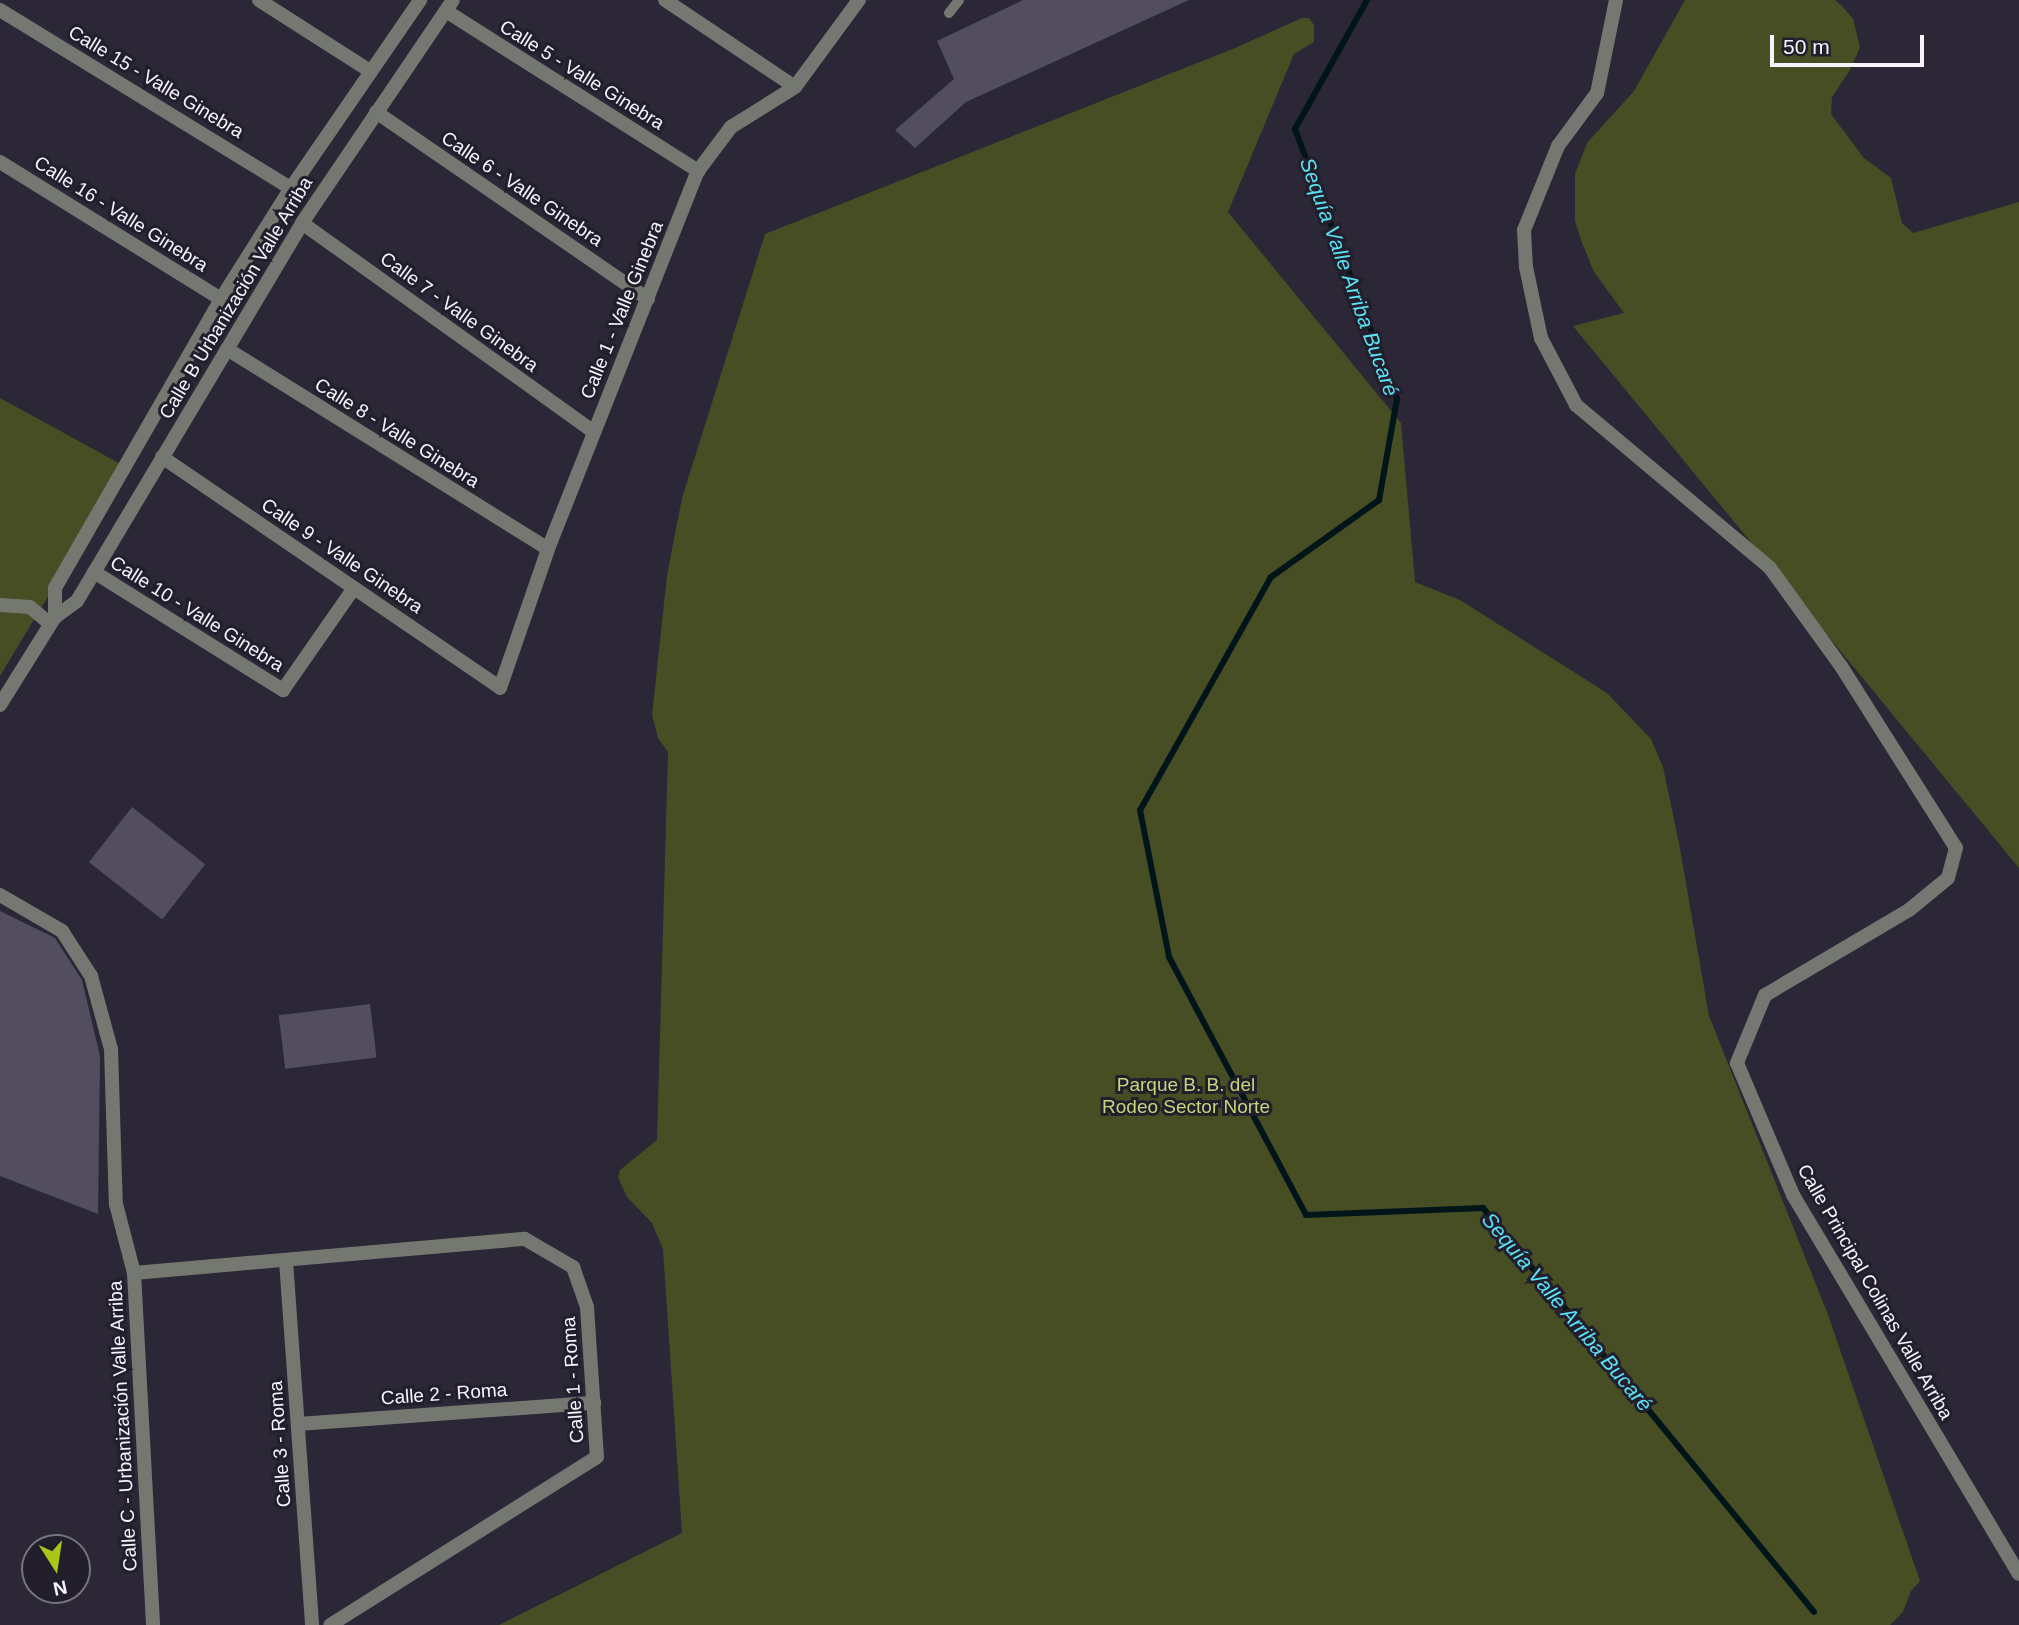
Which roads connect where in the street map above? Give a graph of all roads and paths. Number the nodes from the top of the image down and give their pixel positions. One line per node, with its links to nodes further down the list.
1 (259, 0): 10 (street)
2 (420, 0): 10 (street, Calle B Urbanización Valle Arriba)
3 (665, 0): 11 (street)
4 (859, 0): 11 (street, Calle 1 - Valle Ginebra)
5 (959, 0): 9 (lane)
6 (1616, 0): 34 (street, Calle Principal Colinas Valle Arriba)
7 (449, 5): 12 (street, Calle B Urbanización Valle Arriba); 14 (street, Calle 5 - Valle Ginebra)
8 (0, 10): 15 (street, Calle 15 - Valle Ginebra)
9 (949, 13)
10 (370, 71): 15 (street, Calle B Urbanización Valle Arriba)
11 (794, 87): 14 (street, Calle 1 - Valle Ginebra)
12 (376, 112): 16 (street, Calle B Urbanización Valle Arriba); 18 (street, Calle 6 - Valle Ginebra)
13 (0, 162): 17 (street, Calle 16 - Valle Ginebra)
14 (698, 171): 18 (street, Calle 1 - Valle Ginebra)
15 (291, 188): 17 (street, Calle B Urbanización Valle Arriba)
16 (302, 223): 19 (street, Calle B Urbanización Valle Arriba); 20 (street, Calle 7 - Valle Ginebra)
17 (221, 299): 26 (street, Calle B Urbanización Valle Arriba)
18 (648, 299): 20 (street, Calle 1 - Valle Ginebra)
19 (227, 349): 21 (street, Calle B Urbanización Valle Arriba); 22 (street, Calle 8 - Valle Ginebra)
20 (594, 432): 22 (street, Calle 1 - Valle Ginebra)
21 (162, 457): 23 (street, Calle B Urbanización Valle Arriba); 24 (street, Calle 9 - Valle Ginebra)
22 (548, 549): 27 (street, Calle 1 - Valle Ginebra)
23 (94, 572): 24 (street, Calle 10 - Valle Ginebra); 26 (street, Calle B Urbanización Valle Arriba)
24 (354, 589): 27 (street, Calle 9 - Valle Ginebra)
25 (0, 606): 26 (street)
26 (52, 620): 28 (street, Calle B Urbanización Valle Arriba)
27 (500, 688)
28 (0, 705)
29 (0, 895): 31 (street, Calle C - Urbanización Valle Arriba)
30 (286, 1261): 31 (street, Calle 1 - Roma); 32 (street, Calle 1 - Roma); 33 (street, Calle 3 - Roma)
31 (134, 1273): 35 (street, Calle C - Urbanización Valle Arriba)
32 (594, 1403): 33 (street, Calle 2 - Roma); 37 (street, Calle 1 - Roma)
33 (298, 1423): 36 (street, Calle 3 - Roma)
34 (2019, 1574)
35 (153, 1625)
36 (312, 1625)
37 (330, 1625)

